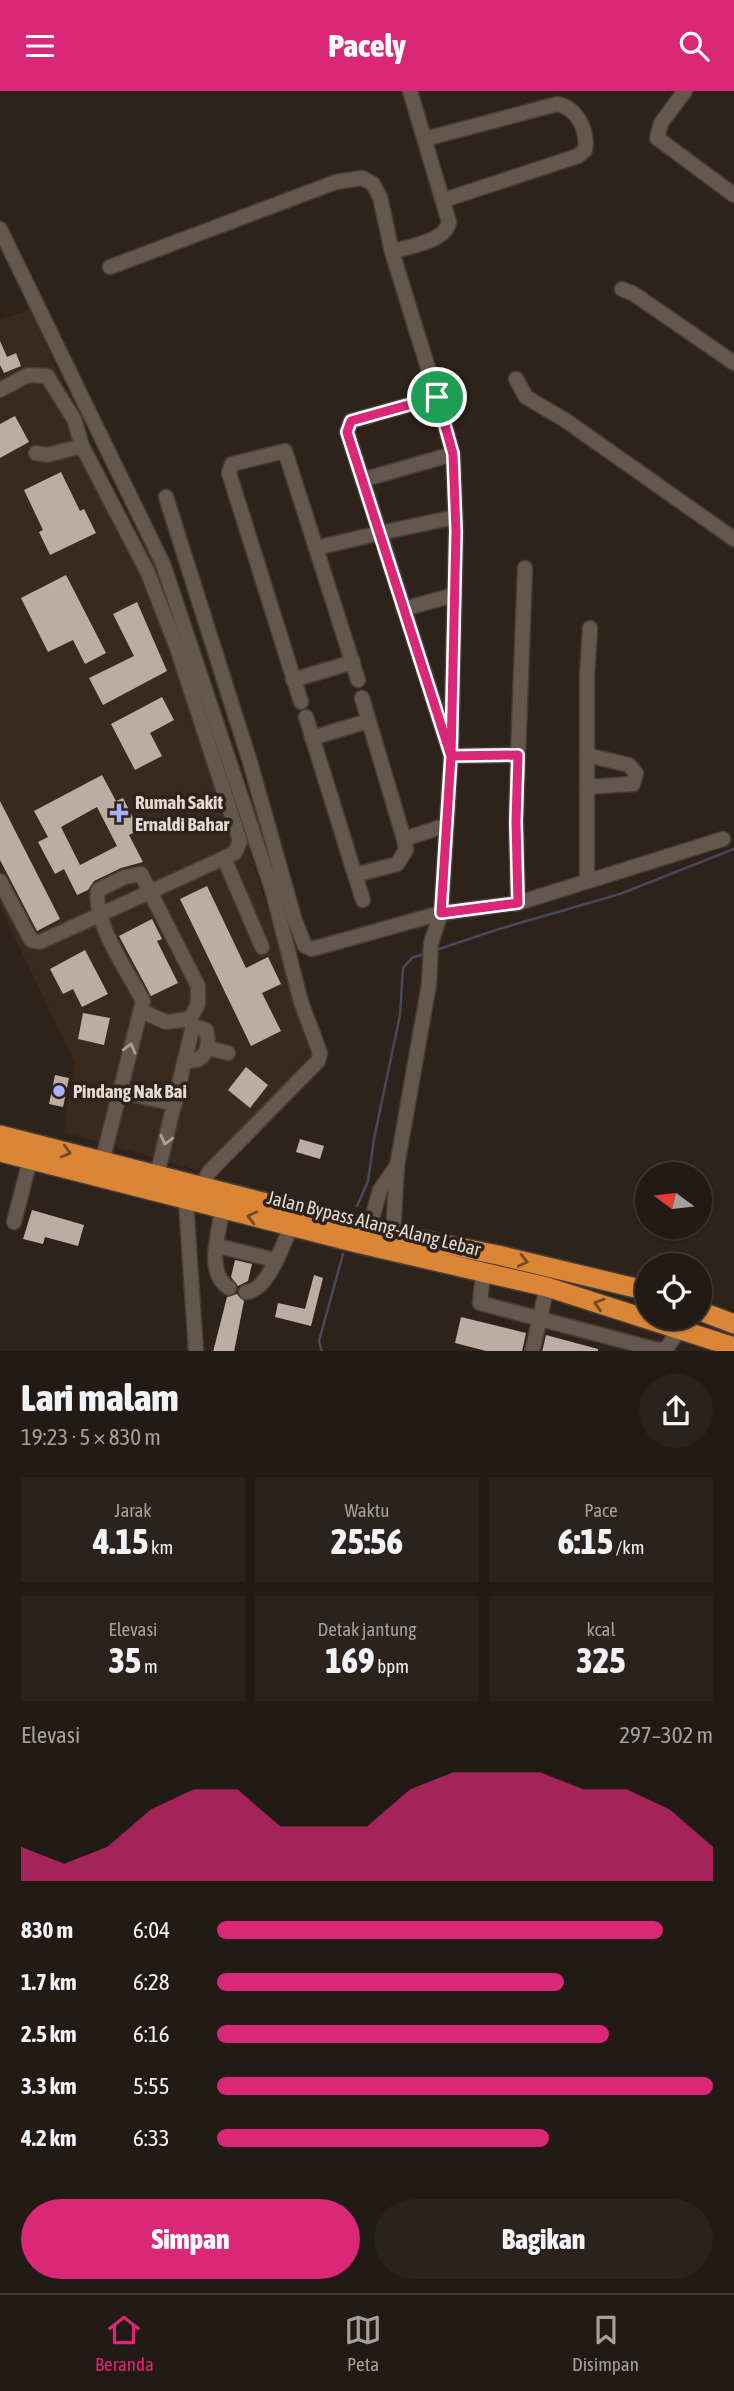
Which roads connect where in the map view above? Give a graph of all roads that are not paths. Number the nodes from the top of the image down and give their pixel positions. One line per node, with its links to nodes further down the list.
1 (410, 91): 3 (street)
2 (685, 91): 4 (street)
3 (425, 139): 5 (street); 5 (street)
4 (734, 195)
5 (444, 200): 7 (street)
6 (0, 229): 65 (street)
7 (392, 252): 8 (street); 13 (street)
8 (110, 267)
9 (622, 289): 10 (street)
10 (734, 363)
11 (516, 379): 21 (street)
12 (0, 390): 14 (street)
13 (437, 397): 16 (street); 17 (street)
14 (82, 446): 15 (street); 42 (street)
15 (36, 453)
16 (453, 454): 17 (street); 19 (street)
17 (362, 480): 20 (street)
18 (166, 497): 49 (street)
19 (456, 517): 20 (street); 24 (street)
20 (380, 533): 22 (street); 25 (street)
21 (734, 539)
22 (316, 548): 27 (street); 28 (street)
23 (524, 568): 35 (street)
24 (454, 595): 25 (street); 37 (street)
25 (403, 609): 37 (street)
26 (590, 628): 36 (street)
27 (354, 662): 28 (street); 29 (street)
28 (293, 680): 31 (street)
29 (358, 680)
30 (362, 698): 33 (street)
31 (302, 702)
32 (306, 717): 34 (street)
33 (368, 721): 34 (street); 40 (street)
34 (312, 738): 43 (street)
35 (518, 755): 37 (street); 48 (street)
36 (587, 755): 38 (street); 38 (street)
37 (451, 756): 39 (street)
38 (587, 787): 45 (street)
39 (447, 825): 40 (street); 49 (street)
40 (404, 839): 43 (street)
41 (723, 839): 45 (street)
42 (224, 858): 46 (street); 51 (street)
43 (355, 876): 47 (street)
44 (0, 881): 50 (street)
45 (587, 881): 48 (street)
46 (149, 891): 50 (street); 50 (street); 53 (street)
47 (363, 900)
48 (518, 903): 49 (street)
49 (441, 913): 63 (street)
50 (101, 916): 52 (street)
51 (262, 947)
52 (141, 1011): 53 (street); 57 (street, one-way to 52)
53 (192, 1023): 54 (street); 56 (street)
54 (208, 1048): 55 (street); 56 (street)
55 (228, 1053)
56 (186, 1061): 58 (street)
57 (118, 1091): 58 (street); 62 (street)
58 (175, 1104): 64 (street, one-way to 64)
59 (0, 1135): 62 (highway, Jalan Bypass Alang-Alang Lebar, one-way to 62)
60 (0, 1153): 61 (highway, Jalan Bypass Alang-Alang Lebar)
61 (30, 1160): 66 (highway, Jalan Bypass Alang-Alang Lebar); 68 (street)
62 (102, 1162): 64 (highway, Jalan Bypass Alang-Alang Lebar)
63 (397, 1166): 70 (street); 71 (street)
64 (157, 1175): 65 (highway, Jalan Bypass Alang-Alang Lebar)
65 (202, 1186): 70 (highway, Jalan Bypass Alang-Alang Lebar)
66 (186, 1201): 67 (highway, Jalan Bypass Alang-Alang Lebar); 86 (street)
67 (222, 1209): 69 (highway, Jalan Bypass Alang-Alang Lebar, one-way to 67); 72 (street)
68 (14, 1222)
69 (291, 1227): 70 (highway, Jalan Bypass Alang-Alang Lebar); 73 (street)
70 (354, 1232): 71 (highway, Jalan Bypass Alang-Alang Lebar); 74 (highway, Jalan Bypass Alang-Alang Lebar)
71 (393, 1234): 77 (highway, Jalan Bypass Alang-Alang Lebar, one-way to 77)
72 (218, 1246): 73 (street); 76 (street)
73 (275, 1261): 78 (street)
74 (483, 1273): 75 (highway, Jalan Bypass Alang-Alang Lebar); 81 (street)
75 (547, 1287): 79 (highway, Jalan Bypass Alang-Alang Lebar, one-way to 75); 81 (street)
76 (229, 1288)
77 (635, 1288)
78 (246, 1292)
79 (635, 1315)
80 (712, 1316): 82 (highway)
81 (540, 1318): 83 (street); 87 (street)
82 (734, 1324)
83 (679, 1330)
84 (683, 1330): 85 (highway, Jalan Bypass Alang-Alang Lebar)
85 (734, 1347)
86 (196, 1351)
87 (532, 1351)

